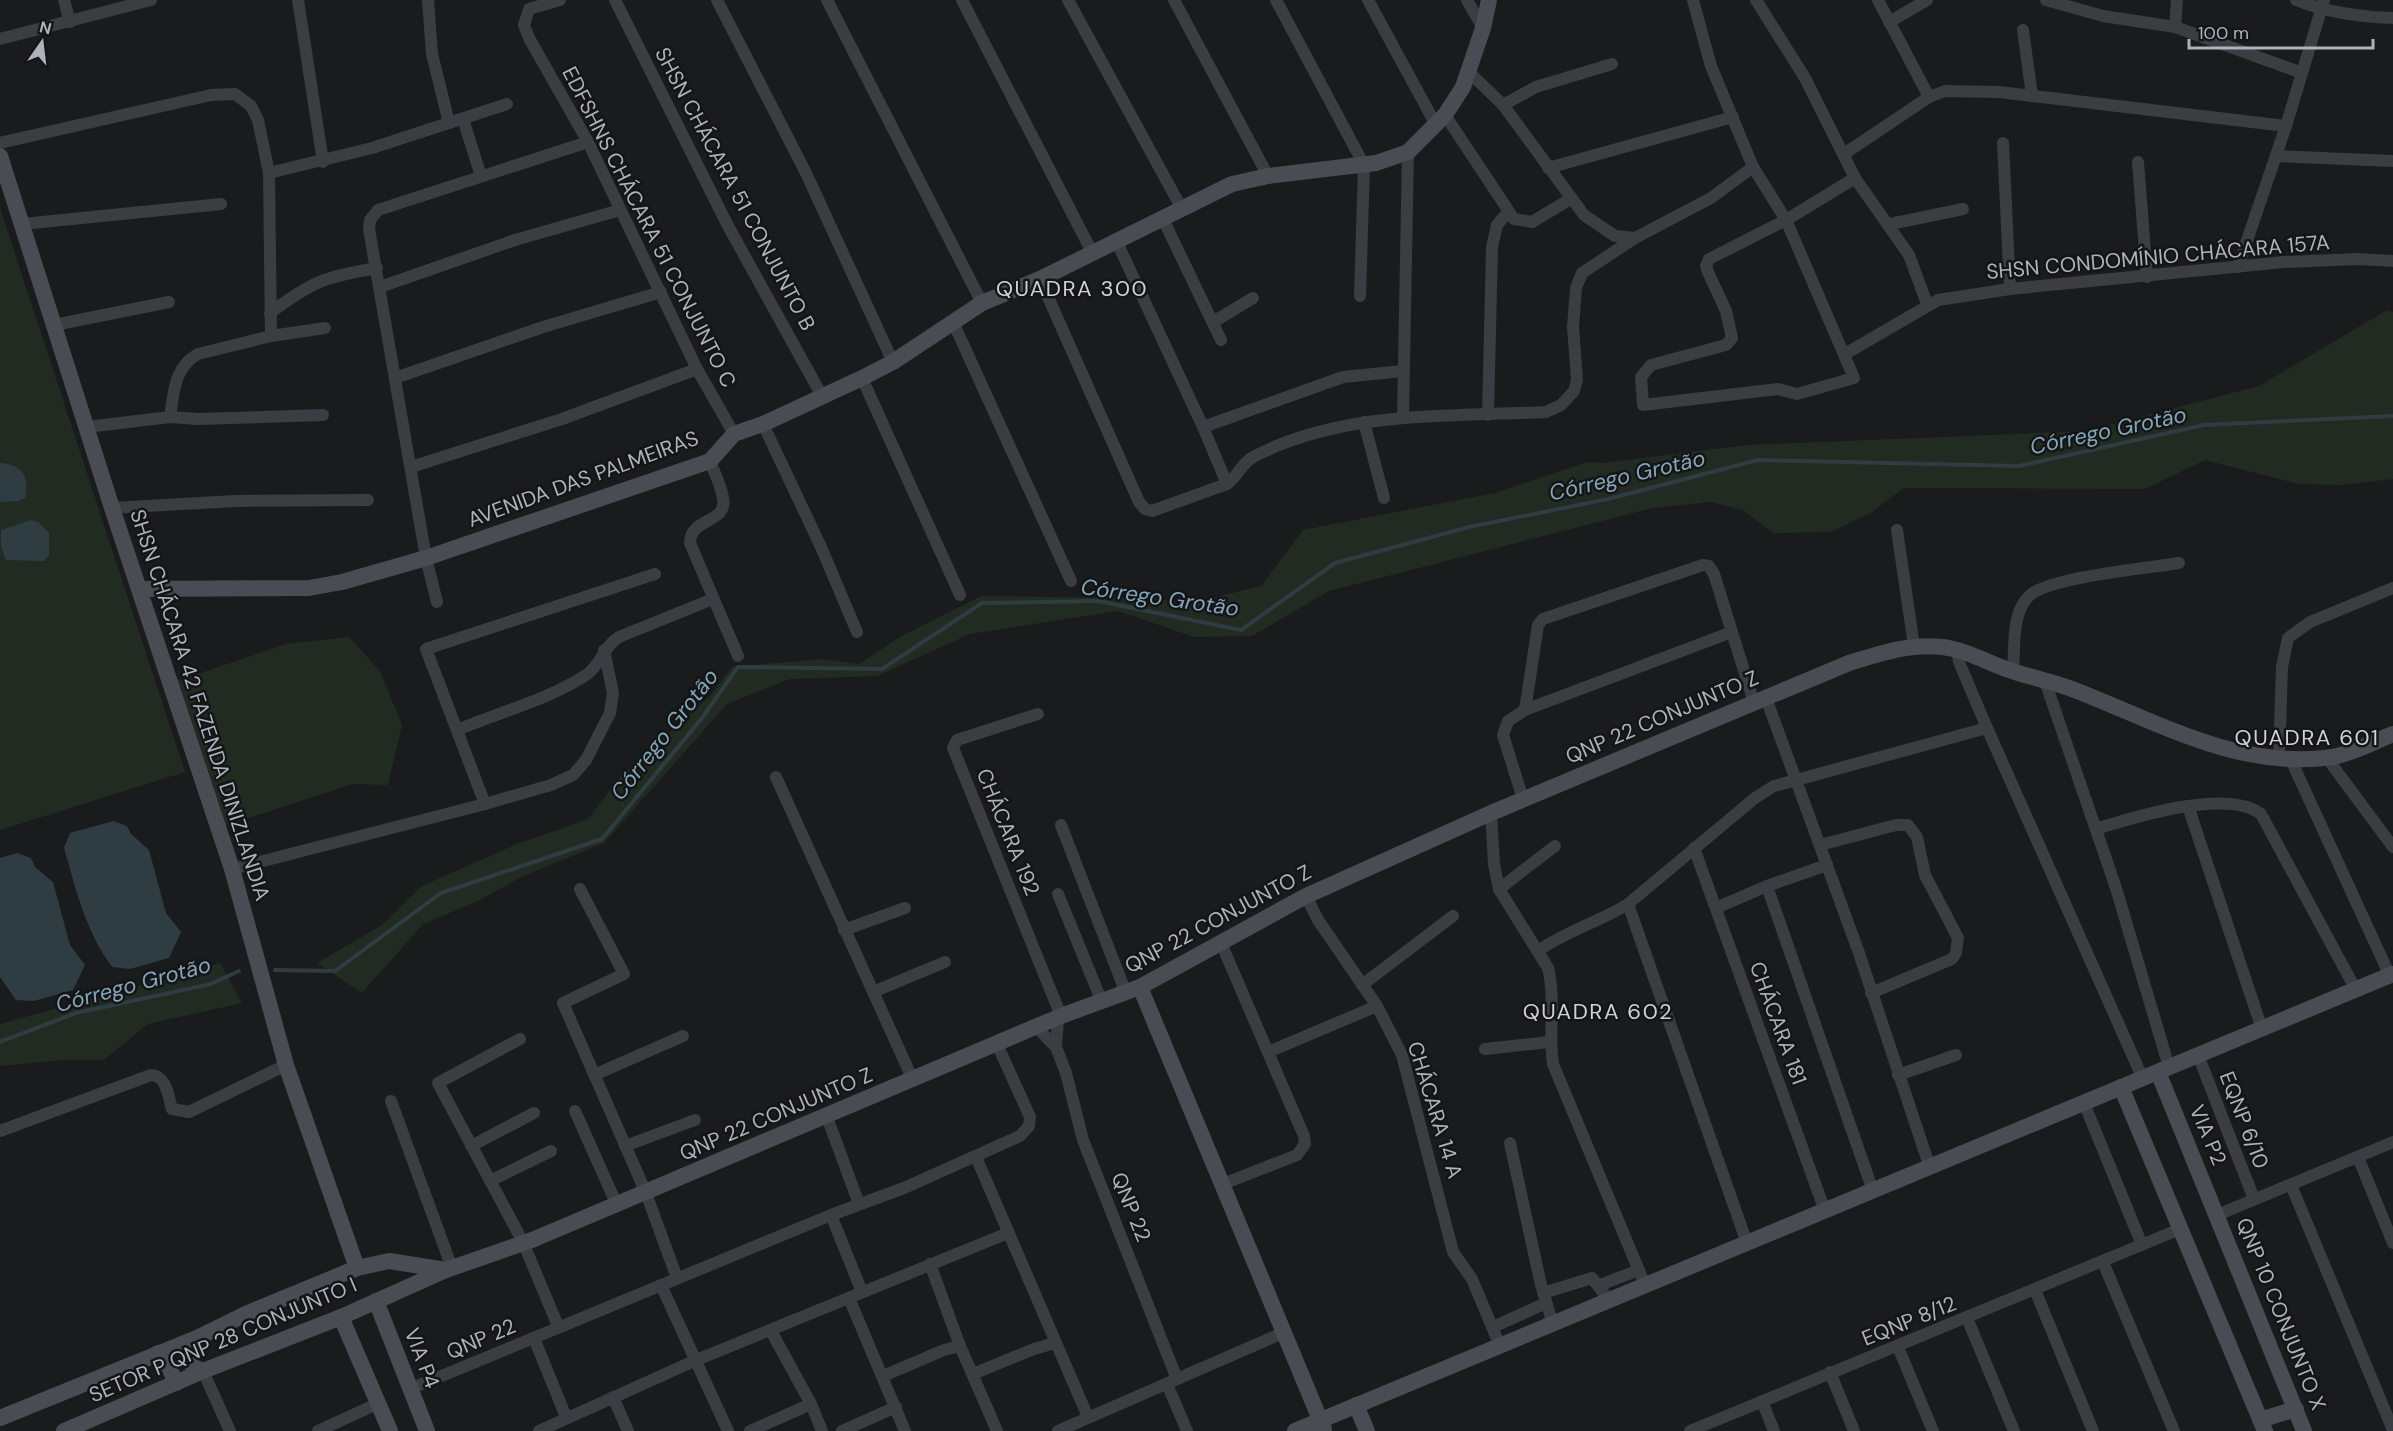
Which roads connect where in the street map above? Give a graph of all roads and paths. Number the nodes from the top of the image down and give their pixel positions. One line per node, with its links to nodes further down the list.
1 (64, 0): 26 (street)
2 (151, 0): 26 (street)
3 (298, 0): 52 (street)
4 (428, 0): 42 (street)
5 (560, 0): 24 (street)
6 (615, 0): 100 (street, SHSN CHÁCARA 51 CONJUNTO B)
7 (717, 0): 95 (street)
8 (827, 0): 85 (street)
9 (962, 0): 73 (street)
10 (1068, 0): 63 (street)
11 (1174, 0): 59 (street)
12 (1276, 0): 54 (street)
13 (1368, 0): 41 (street)
14 (1467, 0): 29 (street)
15 (1489, 0): 29 (street, AVENIDA DAS PALMEIRAS)
16 (1693, 0): 39 (street)
17 (1756, 0): 48 (street)
18 (1878, 0): 27 (street)
19 (1928, 0): 27 (street)
20 (2046, 0): 28 (street)
21 (2177, 0): 28 (street)
22 (2296, 0): 23 (street)
23 (2322, 4): 25 (street); 34 (street)
24 (528, 5): 44 (street, EDFSHNS CHÁCARA 51 CONJUNTO C)
25 (2393, 18)
26 (70, 22): 31 (street)
27 (1889, 22): 36 (street)
28 (2175, 27): 34 (street)
29 (1483, 28): 33 (street, AVENIDA DAS PALMEIRAS)
30 (2023, 30): 35 (street)
31 (0, 39)
32 (1612, 64): 38 (street)
33 (1469, 72): 38 (street); 41 (street, AVENIDA DAS PALMEIRAS)
34 (2302, 73): 43 (street)
35 (2032, 96): 36 (street); 43 (street)
36 (1929, 97): 48 (street)
37 (507, 104): 40 (street)
38 (1503, 105): 56 (street)
39 (1733, 117): 55 (street); 56 (street)
40 (463, 119): 42 (street); 58 (street)
41 (1440, 120): 47 (street, AVENIDA DAS PALMEIRAS); 66 (street)
42 (449, 123): 52 (street)
43 (2286, 126): 50 (street)
44 (588, 142): 58 (street); 65 (street, EDFSHNS CHÁCARA 51 CONJUNTO C)
45 (0, 143): 57 (street)
46 (2003, 143): 80 (street)
47 (1408, 152): 54 (street, AVENIDA DAS PALMEIRAS); 97 (street)
48 (1844, 154): 60 (street)
49 (0, 156): 69 (street, SHSN CHÁCARA 42 FAZENDA DINIZLANDIA)
50 (2276, 156): 51 (street); 75 (street)
51 (2393, 161)
52 (323, 162): 57 (street)
53 (2138, 162): 77 (street)
54 (1364, 165): 59 (street, AVENIDA DAS PALMEIRAS); 82 (street)
55 (1753, 167): 68 (street); 71 (street)
56 (1548, 168): 61 (street)
57 (269, 173): 87 (street)
58 (481, 176): 76 (street)
59 (1268, 176): 63 (street, AVENIDA DAS PALMEIRAS)
60 (1855, 178): 68 (street); 70 (street)
61 (1572, 198): 66 (street); 71 (street)
62 (221, 204): 69 (street)
63 (1182, 209): 67 (street, AVENIDA DAS PALMEIRAS)
64 (1963, 209): 70 (street)
65 (620, 210): 79 (street); 81 (street, EDFSHNS CHÁCARA 51 CONJUNTO C)
66 (1508, 212): 102 (street)
67 (1163, 219): 72 (street, AVENIDA DAS PALMEIRAS); 89 (street)
68 (1786, 220): 94 (street); 94 (street)
69 (22, 224): 90 (street, SHSN CHÁCARA 42 FAZENDA DINIZLANDIA)
70 (1890, 224): 86 (street)
71 (1635, 238): 102 (street)
72 (1116, 240): 73 (street, AVENIDA DAS PALMEIRAS); 108 (street)
73 (1092, 252): 78 (street, AVENIDA DAS PALMEIRAS)
74 (2393, 261): 75 (street, SHSN CONDOMÍNIO CHÁCARA 157A)
75 (2238, 267): 77 (street, SHSN CONDOMÍNIO CHÁCARA 157A)
76 (377, 268): 79 (street); 87 (street)
77 (2147, 277): 80 (street, SHSN CONDOMÍNIO CHÁCARA 157A)
78 (1040, 279): 85 (street, AVENIDA DAS PALMEIRAS); 112 (street)
79 (380, 287): 98 (street)
80 (2010, 289): 86 (street, SHSN CONDOMÍNIO CHÁCARA 157A)
81 (662, 292): 96 (street, EDFSHNS CHÁCARA 51 CONJUNTO C); 98 (street)
82 (1360, 296)
83 (1253, 298): 89 (street)
84 (169, 302): 90 (street)
85 (982, 303): 88 (street, AVENIDA DAS PALMEIRAS)
86 (1927, 304): 94 (street)
87 (270, 313): 92 (street)
88 (952, 322): 95 (street, AVENIDA DAS PALMEIRAS); 120 (street)
89 (1213, 322): 93 (street)
90 (54, 325): 107 (street, SHSN CHÁCARA 42 FAZENDA DINIZLANDIA)
91 (326, 328): 92 (street)
92 (271, 336): 103 (street)
93 (1221, 340)
94 (1845, 354)
95 (893, 362): 99 (street, AVENIDA DAS PALMEIRAS)
96 (697, 369): 109 (street, EDFSHNS CHÁCARA 51 CONJUNTO C); 111 (street)
97 (1403, 371): 104 (street); 108 (street)
98 (395, 378): 111 (street)
99 (862, 378): 100 (street, AVENIDA DAS PALMEIRAS); 123 (street)
100 (822, 396): 106 (street, AVENIDA DAS PALMEIRAS)
101 (323, 415): 103 (street)
102 (1488, 415): 104 (street)
103 (170, 417): 107 (street)
104 (1402, 417): 105 (street)
105 (1364, 422): 112 (street); 113 (street)
106 (763, 424): 109 (street, AVENIDA DAS PALMEIRAS); 126 (street)
107 (87, 427): 115 (street, SHSN CHÁCARA 42 FAZENDA DINIZLANDIA)
108 (1203, 427): 112 (street)
109 (734, 434): 110 (street, AVENIDA DAS PALMEIRAS)
110 (710, 461): 117 (street, AVENIDA DAS PALMEIRAS); 124 (street)
111 (411, 467): 117 (street)
112 (1227, 484)
113 (1384, 498)
114 (368, 500): 115 (street)
115 (112, 508): 122 (street, SHSN CHÁCARA 42 FAZENDA DINIZLANDIA)
116 (1897, 530): 128 (street)
117 (426, 558): 122 (street, AVENIDA DAS PALMEIRAS); 125 (street)
118 (2179, 563): 132 (street)
119 (655, 574): 138 (street)
120 (1071, 581)
121 (2393, 588): 141 (street)
122 (141, 589): 155 (street, SHSN CHÁCARA 42 FAZENDA DINIZLANDIA)
123 (960, 595)
124 (713, 599): 129 (street); 131 (street)
125 (437, 602)
126 (856, 632)
127 (1732, 632): 134 (street); 135 (street); 135 (street)
128 (1914, 646): 130 (street, QNP 22 CONJUNTO Z); 134 (street, QNP 22 CONJUNTO Z)
129 (604, 650): 138 (street); 145 (street)
130 (1957, 650): 132 (street, QNP 22 CONJUNTO Z); 137 (street)
131 (738, 656)
132 (2013, 672): 133 (street, QNP 22 CONJUNTO Z)
133 (2045, 681): 141 (street, QNP 22 CONJUNTO Z); 149 (street)
134 (1760, 700): 143 (street); 144 (street, QNP 22 CONJUNTO Z)
135 (1525, 710): 144 (street)
136 (1038, 714): 177 (street, CHÁCARA 192)
137 (1987, 728): 143 (street); 190 (street)
138 (457, 730): 145 (street)
139 (2393, 734): 140 (street, QNP 22 CONJUNTO Z)
140 (2327, 758): 141 (street, QNP 22 CONJUNTO Z); 152 (street)
141 (2285, 760): 169 (street)
142 (776, 777): 165 (street)
143 (1794, 778): 150 (street); 153 (street)
144 (1523, 799): 147 (street, QNP 22 CONJUNTO Z)
145 (485, 804): 155 (street)
146 (2188, 806): 149 (street); 172 (street); 179 (street)
147 (1491, 813): 158 (street); 160 (street, QNP 22 CONJUNTO Z)
148 (1061, 825): 171 (street)
149 (2096, 829): 190 (street)
150 (1820, 845): 154 (street); 174 (street)
151 (1555, 846): 158 (street)
152 (2393, 847)
153 (1694, 848): 161 (street); 163 (street, CHÁCARA 181)
154 (1827, 865): 156 (street); 174 (street)
155 (232, 869): 189 (street, SHSN CHÁCARA 42 FAZENDA DINIZLANDIA)
156 (1767, 886): 163 (street); 213 (street, CHÁCARA 181)
157 (580, 889): 192 (street)
158 (1499, 889): 167 (street)
159 (1058, 894): 175 (street)
160 (1306, 896): 166 (street, QNP 22 CONJUNTO Z); 170 (street, CHÁCARA 14 A)
161 (1628, 904): 167 (street); 224 (street)
162 (905, 908): 165 (street)
163 (1716, 908): 218 (street, CHÁCARA 181)
164 (1453, 916): 170 (street)
165 (844, 930): 173 (street)
166 (1221, 942): 171 (street, QNP 22 CONJUNTO Z); 186 (street)
167 (1538, 951): 182 (street)
168 (945, 962): 173 (street)
169 (2391, 975): 172 (street)
170 (1362, 985): 176 (street, CHÁCARA 14 A)
171 (1133, 990): 175 (street, QNP 22 CONJUNTO Z); 211 (street)
172 (2356, 990): 179 (street)
173 (873, 992): 191 (street)
174 (1871, 993): 193 (street)
175 (1102, 1002): 177 (street, QNP 22 CONJUNTO Z)
176 (1377, 1006): 186 (street); 247 (street, CHÁCARA 14 A)
177 (1060, 1017): 178 (street, QNP 22 CONJUNTO Z); 184 (street, QNP 22)
178 (1036, 1027): 183 (street, QNP 22 CONJUNTO Z); 184 (street, QNP 22)
179 (2262, 1029): 188 (street)
180 (683, 1036): 192 (street)
181 (520, 1039): 204 (street)
182 (1550, 1042): 185 (street); 233 (street)
183 (997, 1044): 191 (street, QNP 22 CONJUNTO Z); 207 (street, QNP 22)
184 (1056, 1047): 262 (street, QNP 22)
185 (1485, 1049)
186 (1268, 1052): 211 (street)
187 (1956, 1055): 193 (street)
188 (2198, 1056): 190 (street); 215 (street, EQNP 6/10)
189 (286, 1065): 201 (street); 230 (street, SHSN CHÁCARA 42 FAZENDA DINIZLANDIA)
190 (2157, 1073): 194 (street); 220 (street, VIA P2)
191 (910, 1074): 199 (street, QNP 22 CONJUNTO Z)
192 (594, 1075): 205 (street)
193 (1898, 1075): 209 (street)
194 (2121, 1087): 196 (street); 221 (street)
195 (391, 1101): 231 (street)
196 (2084, 1102): 209 (street); 226 (street)
197 (574, 1111): 217 (street)
198 (534, 1113): 204 (street)
199 (827, 1117): 214 (street, QNP 22 CONJUNTO Z); 216 (street)
200 (695, 1120): 205 (street)
201 (0, 1131)
202 (2393, 1142): 208 (street, EQNP 6/10)
203 (1510, 1143): 240 (street)
204 (471, 1146): 210 (street)
205 (625, 1146): 214 (street)
206 (551, 1151): 210 (street)
207 (976, 1157): 216 (street, QNP 22); 222 (street)
208 (2358, 1157): 212 (street, EQNP 6/10); 225 (street)
209 (1930, 1168): 213 (street)
210 (490, 1181): 223 (street)
211 (1223, 1184): 249 (street)
212 (2291, 1185): 215 (street, EQNP 6/10); 277 (street)
213 (1873, 1191): 218 (street)
214 (646, 1193): 217 (street, QNP 22 CONJUNTO Z); 232 (street)
215 (2254, 1199): 220 (street, EQNP 6/10)
216 (859, 1204): 219 (street, QNP 22)
217 (617, 1205): 223 (street, QNP 22 CONJUNTO Z)
218 (1825, 1210): 224 (street)
219 (831, 1215): 232 (street, QNP 22); 238 (street)
220 (2217, 1215): 271 (street, QNP 10 CONJUNTO X)
221 (2180, 1229): 226 (street, EQNP 8/12); 276 (street)
222 (1008, 1233): 229 (street); 252 (street)
223 (523, 1242): 231 (street, QNP 22 CONJUNTO Z); 246 (street)
224 (1747, 1243): 233 (street)
225 (2393, 1243)
226 (2142, 1245): 228 (street, EQNP 8/12)
227 (391, 1261): 230 (street); 231 (street); 237 (street)
228 (2103, 1262): 236 (street, EQNP 8/12); 301 (street)
229 (930, 1264): 238 (street); 253 (street)
230 (357, 1268): 250 (street)
231 (449, 1268): 237 (street, SETOR P QNP 28 CONJUNTO I)
232 (677, 1278): 234 (street, QNP 22)
233 (1642, 1278): 235 (street); 241 (street)
234 (661, 1285): 246 (street, QNP 22); 257 (street)
235 (1600, 1285): 240 (street); 241 (street)
236 (2034, 1290): 244 (street, EQNP 8/12); 300 (street)
237 (401, 1292): 242 (street, SETOR P QNP 28 CONJUNTO I)
238 (862, 1292): 239 (street)
239 (849, 1298): 248 (street); 261 (street)
240 (1545, 1298): 245 (street); 247 (street)
241 (1609, 1300): 245 (street)
242 (376, 1301): 243 (street, SETOR P QNP 28 CONJUNTO I); 264 (street, VIA P4)
243 (341, 1317): 258 (street, SETOR P QNP 28 CONJUNTO I); 267 (street)
244 (1967, 1318): 255 (street, EQNP 8/12); 299 (street)
245 (1552, 1324): 254 (street)
246 (558, 1326): 251 (street, QNP 22)
247 (1493, 1327): 254 (street, CHÁCARA 14 A)
248 (771, 1331): 257 (street); 268 (street)
249 (1285, 1332): 262 (street); 275 (street)
250 (197, 1338): 256 (street); 258 (street)
251 (534, 1338): 264 (street, QNP 22); 272 (street, QNP 22)
252 (1055, 1343): 260 (street); 273 (street)
253 (960, 1346): 260 (street); 261 (street)
254 (1500, 1346): 269 (street)
255 (1898, 1347): 259 (street, EQNP 8/12); 298 (street)
256 (158, 1353): 263 (street); 274 (street)
257 (694, 1361): 265 (street); 285 (street)
258 (203, 1371): 263 (street, SETOR P QNP 28 CONJUNTO I); 279 (street)
259 (1830, 1372): 266 (street, EQNP 8/12); 297 (street)
260 (973, 1374): 290 (street)
261 (883, 1376): 270 (street)
262 (1172, 1381): 273 (street); 292 (street, QNP 22)
263 (176, 1383): 278 (street, SETOR P QNP 28 CONJUNTO I)
264 (410, 1389): 282 (street, VIA P4)
265 (613, 1397): 272 (street); 284 (street)
266 (1762, 1401): 295 (street, EQNP 8/12); 296 (street)
267 (379, 1403): 280 (street); 281 (street)
268 (811, 1404): 286 (street); 287 (street)
269 (1356, 1406): 275 (street); 294 (street)
270 (896, 1407): 288 (street); 289 (street)
271 (2296, 1409): 276 (street); 302 (street, QNP 10 CONJUNTO X)
272 (566, 1417): 283 (street)
273 (1088, 1417): 291 (street)
274 (0, 1418)
275 (1323, 1426): 293 (street)
276 (2262, 1426)
277 (2393, 1430)
278 (64, 1431)
279 (230, 1431)
280 (318, 1431)
281 (390, 1431)
282 (427, 1431)
283 (539, 1431)
284 (628, 1431)
285 (728, 1431)
286 (750, 1431)
287 (822, 1431)
288 (842, 1431)
289 (905, 1431)
290 (997, 1431)
291 (1058, 1431)
292 (1187, 1431)
293 (1295, 1431)
294 (1366, 1431)
295 (1692, 1431)
296 (1774, 1431)
297 (1854, 1431)
298 (1933, 1431)
299 (2014, 1431)
300 (2093, 1431)
301 (2174, 1431)
302 (2302, 1431)

